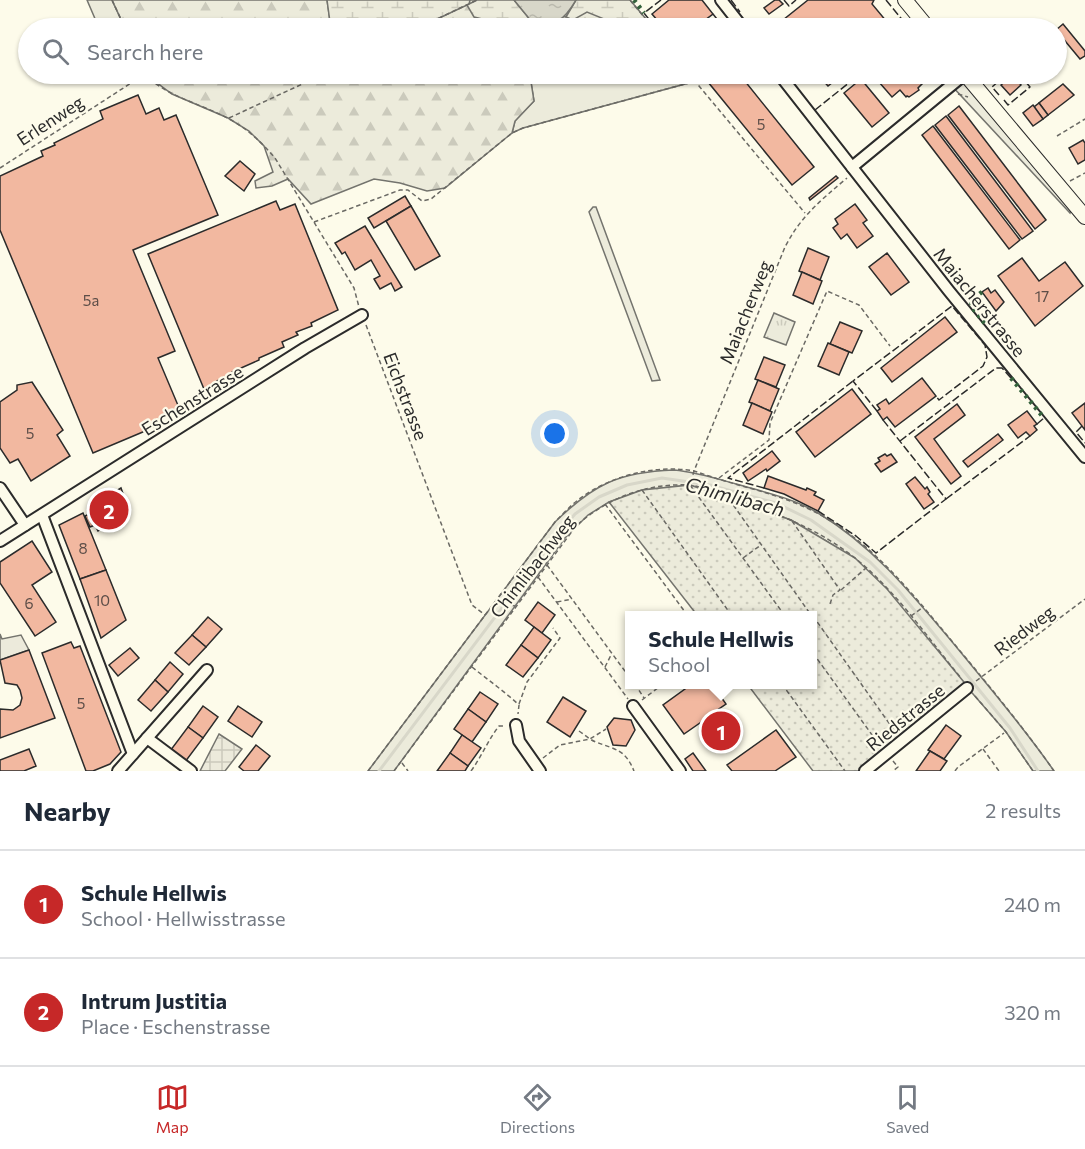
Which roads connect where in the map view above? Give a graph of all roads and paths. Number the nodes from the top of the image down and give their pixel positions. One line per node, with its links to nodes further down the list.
1 (112, 0): 6 (path)
2 (477, 0): 7 (path)
3 (630, 0): 8 (path)
4 (721, 0): 9 (street)
5 (905, 0): 10 (main road)
6 (120, 18)
7 (439, 18)
8 (645, 18)
9 (735, 18)
10 (920, 18)
11 (129, 84): 23 (path, Erlenweg)
12 (158, 84): 19 (path, Eichstrasse)
13 (302, 84): 19 (path)
14 (685, 84): 28 (path)
15 (698, 84): 26 (path)
16 (786, 84): 22 (street, Maiacherstrasse)
17 (953, 84): 22 (street)
18 (973, 84): 25 (main road)
19 (228, 118): 28 (path, Eichstrasse)
20 (1085, 119): 21 (path)
21 (1057, 136)
22 (852, 167): 26 (path, Maiacherweg); 31 (street, Maiacherstrasse)
23 (0, 168)
24 (1085, 173): 25 (path)
25 (1056, 183): 27 (main road)
26 (806, 214): 32 (path, Maiacherweg)
27 (1085, 217)
28 (314, 222): 29 (path, Eichstrasse)
29 (362, 315): 39 (street, Eschenstrasse); 60 (path, Eichstrasse)
30 (890, 346): 33 (path)
31 (1085, 457)
32 (694, 473): 33 (path); 34 (path, Maiacherweg); 51 (path)
33 (718, 479): 55 (path)
34 (691, 484): 36 (path, Chimlibachweg); 37 (path, Chimlibachweg); 44 (path)
35 (0, 488): 41 (street)
36 (642, 490): 38 (path, Chimlibachweg); 57 (path)
37 (727, 497): 40 (path, Chimlibachweg); 43 (path)
38 (605, 504): 45 (path, Chimlibachweg); 56 (path)
39 (42, 515): 41 (street, Eschenstrasse); 89 (street)
40 (791, 520): 46 (path, Chimlibachweg); 48 (path)
41 (25, 525): 42 (street, Eschenstrasse)
42 (0, 541)
43 (761, 545): 44 (path); 59 (path)
44 (743, 558): 58 (path)
45 (546, 564): 47 (path, Chimlibachweg); 50 (path)
46 (866, 568): 48 (path); 61 (path, Chimlibachweg)
47 (537, 576): 52 (path); 54 (path, Chimlibachweg)
48 (840, 590): 53 (path)
49 (1085, 598): 70 (path, Riedweg)
50 (572, 599): 52 (path); 64 (path)
51 (496, 600): 54 (path); 60 (path)
52 (556, 602): 67 (path)
53 (830, 604)
54 (515, 606): 66 (path, Chimlibachweg)
55 (923, 607): 61 (path); 70 (path)
56 (685, 611)
57 (729, 611)
58 (782, 611)
59 (808, 611)
60 (485, 615): 94 (path)
61 (912, 616): 72 (path, Chimlibachweg)
62 (817, 623): 86 (path)
63 (553, 627): 78 (path)
64 (612, 653): 67 (path); 69 (path)
65 (817, 658): 88 (path)
66 (472, 666): 78 (path); 90 (path, Chimlibachweg)
67 (605, 668): 79 (path)
68 (207, 670): 84 (street)
69 (625, 671)
70 (981, 677): 71 (path, Riedweg); 105 (path)
71 (977, 680)
72 (964, 683): 86 (street, Riedstrasse)
73 (638, 689): 77 (path)
74 (656, 689): 77 (path)
75 (786, 689): 100 (path)
76 (975, 696): 83 (path)
77 (644, 698): 79 (path)
78 (519, 705): 80 (path)
79 (633, 706): 99 (street)
80 (516, 725): 91 (street); 97 (path)
81 (606, 729): 85 (path)
82 (579, 731): 85 (path)
83 (1006, 732): 87 (path); 104 (path)
84 (147, 738): 89 (street); 93 (street)
85 (590, 739): 91 (path); 98 (path)
86 (902, 741): 88 (street, Riedstrasse)
87 (983, 748): 102 (path); 103 (path)
88 (886, 753): 101 (street, Riedstrasse)
89 (133, 754): 92 (street)
90 (401, 762): 95 (path, Chimlibachweg); 96 (path)
91 (538, 768)
92 (118, 771)
93 (191, 771)
94 (368, 771)
95 (394, 771)
96 (408, 771)
97 (471, 771)
98 (634, 771)
99 (680, 771)
100 (845, 771)
101 (865, 771)
102 (955, 771)
103 (999, 771)
104 (1033, 771)
105 (1054, 771)

